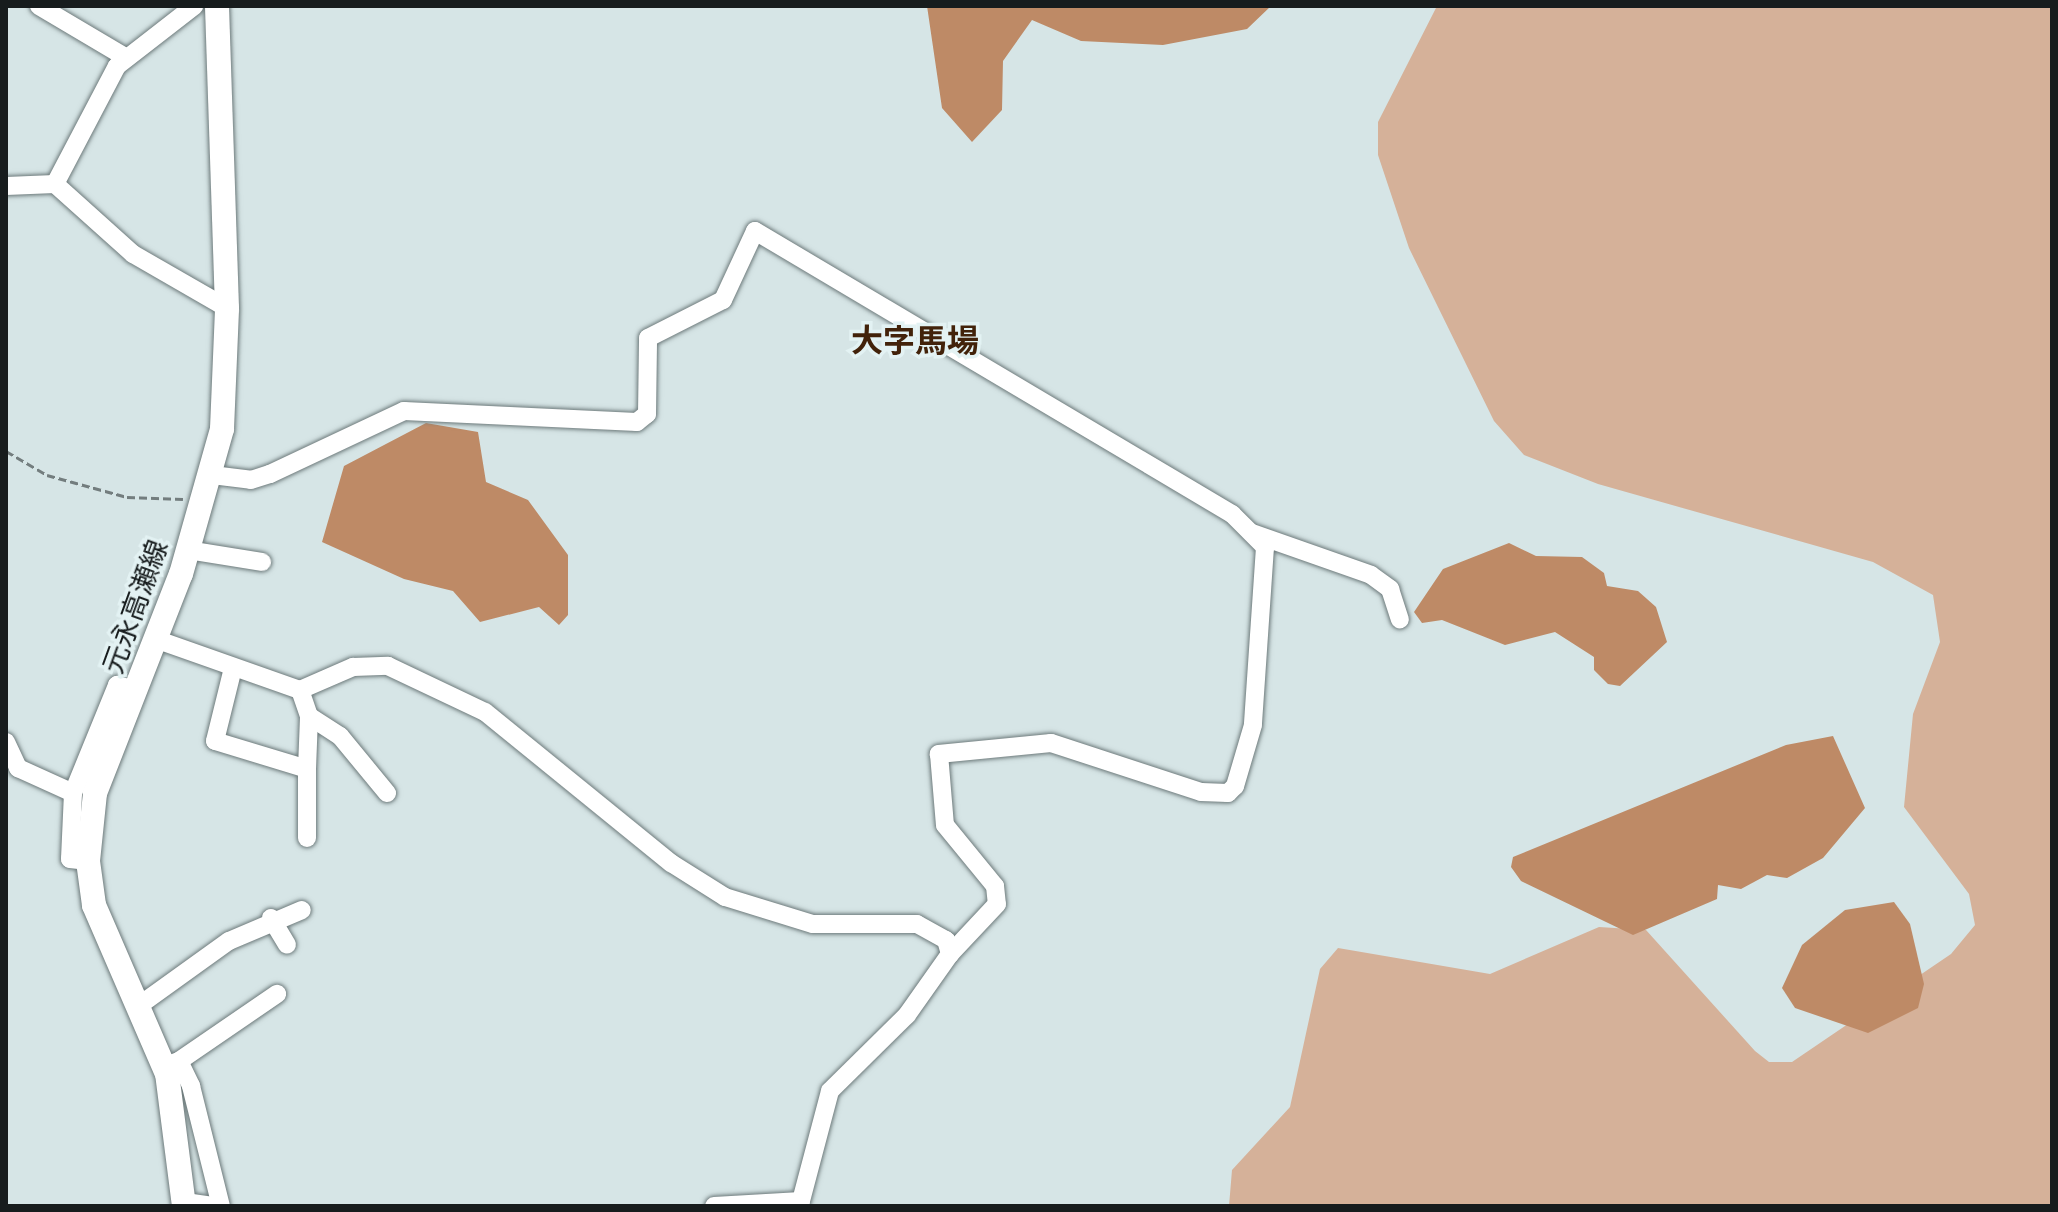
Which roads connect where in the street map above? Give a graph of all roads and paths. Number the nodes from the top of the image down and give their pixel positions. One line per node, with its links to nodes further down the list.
1 (39, 6): 4 (street)
2 (194, 6): 4 (street)
3 (217, 6): 7 (main road, 元永高瀬線)
4 (127, 58): 5 (street)
5 (55, 184): 6 (street); 7 (street)
6 (6, 186)
7 (227, 308): 9 (main road, 元永高瀬線)
8 (6, 451): 10 (path)
9 (212, 475): 10 (main road, 元永高瀬線); 11 (street)
10 (203, 500): 12 (main road, 元永高瀬線)
11 (1250, 532): 14 (street); 29 (street)
12 (188, 550): 13 (street); 15 (main road, 元永高瀬線)
13 (262, 562)
14 (1400, 619)
15 (158, 640): 16 (street); 17 (main road, 元永高瀬線)
16 (233, 668): 18 (street); 21 (street)
17 (136, 690): 22 (street); 25 (main road, 元永高瀬線)
18 (300, 690): 19 (street); 29 (street)
19 (309, 716): 21 (street); 23 (street)
20 (6, 742): 22 (street)
21 (307, 769): 24 (street)
22 (73, 793): 25 (street)
23 (387, 793)
24 (307, 838)
25 (88, 861): 31 (main road, 元永高瀬線)
26 (302, 910): 27 (street)
27 (271, 918): 28 (street); 31 (street)
28 (287, 945)
29 (950, 954): 36 (street)
30 (277, 994): 32 (street)
31 (137, 1007): 32 (main road, 元永高瀬線)
32 (171, 1063): 33 (main road, 元永高瀬線); 35 (street)
33 (184, 1204): 34 (street)
34 (215, 1206)
35 (221, 1206)
36 (714, 1206)

